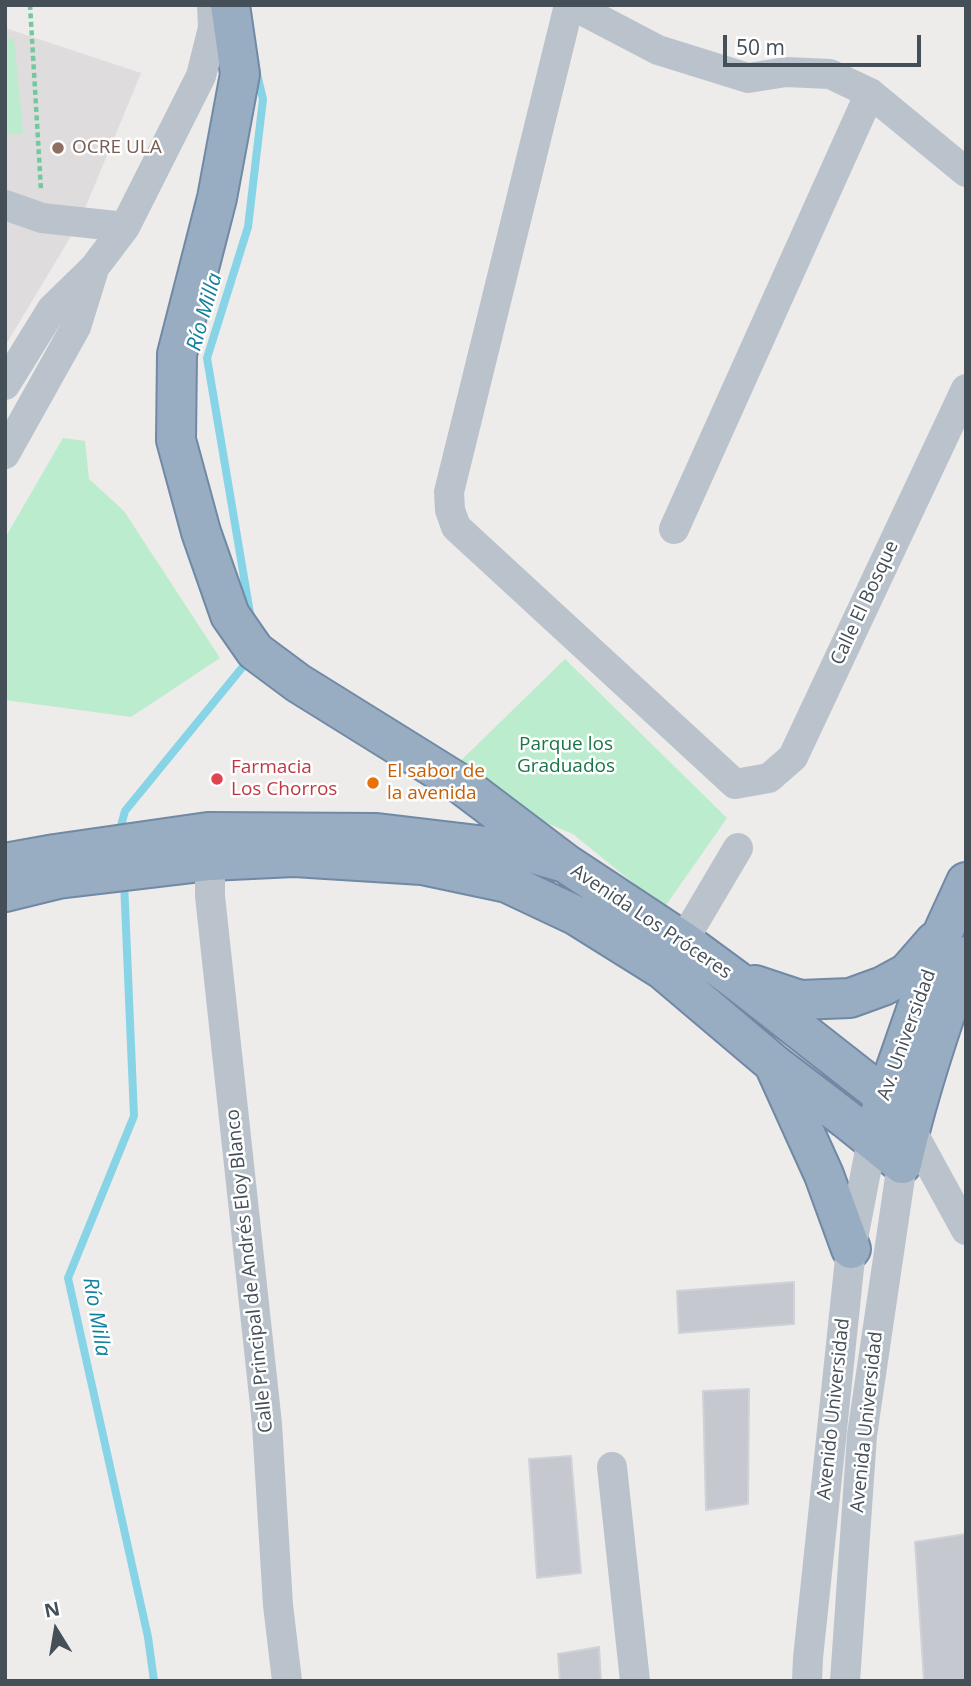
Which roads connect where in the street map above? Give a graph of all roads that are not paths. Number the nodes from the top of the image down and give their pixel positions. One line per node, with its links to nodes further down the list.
1 (212, 5): 7 (street)
2 (230, 5): 16 (highway)
3 (571, 5): 4 (street); 10 (street, Calle El Bosque)
4 (870, 93): 5 (street); 12 (street)
5 (966, 172)
6 (5, 205): 7 (street)
7 (125, 227): 8 (street)
8 (94, 268): 9 (street); 11 (street)
9 (5, 385)
10 (966, 389)
11 (5, 454)
12 (674, 529)
13 (738, 848): 19 (street)
14 (210, 861): 18 (highway, Avenida Los Próceres); 22 (highway, Avenida Los Próceres); 29 (street, Calle Principal de Andrés Eloy Blanco)
15 (5, 863): 16 (highway, Avenida Los Próceres)
16 (565, 863): 19 (highway, Avenida Los Próceres)
17 (966, 882): 20 (highway)
18 (5, 892)
19 (683, 942): 21 (highway, Avenida Los Próceres)
20 (955, 943): 21 (highway); 23 (highway, Av. Universidad); 25 (highway)
21 (736, 979): 23 (highway, Avenida Los Próceres)
22 (774, 1064): 24 (highway, Avenida Los Próceres); 27 (highway)
23 (884, 1096): 24 (highway, Av. Universidad); 25 (highway, Avenida Los Próceres)
24 (872, 1140): 25 (highway, Avenida Los Próceres); 27 (street, Avenido Universidad)
25 (906, 1146): 26 (street); 32 (street, Avenida Universidad)
26 (966, 1230)
27 (850, 1249): 31 (street, Avenido Universidad)
28 (612, 1467): 30 (street)
29 (287, 1681)
30 (635, 1681)
31 (807, 1681)
32 (845, 1681)

